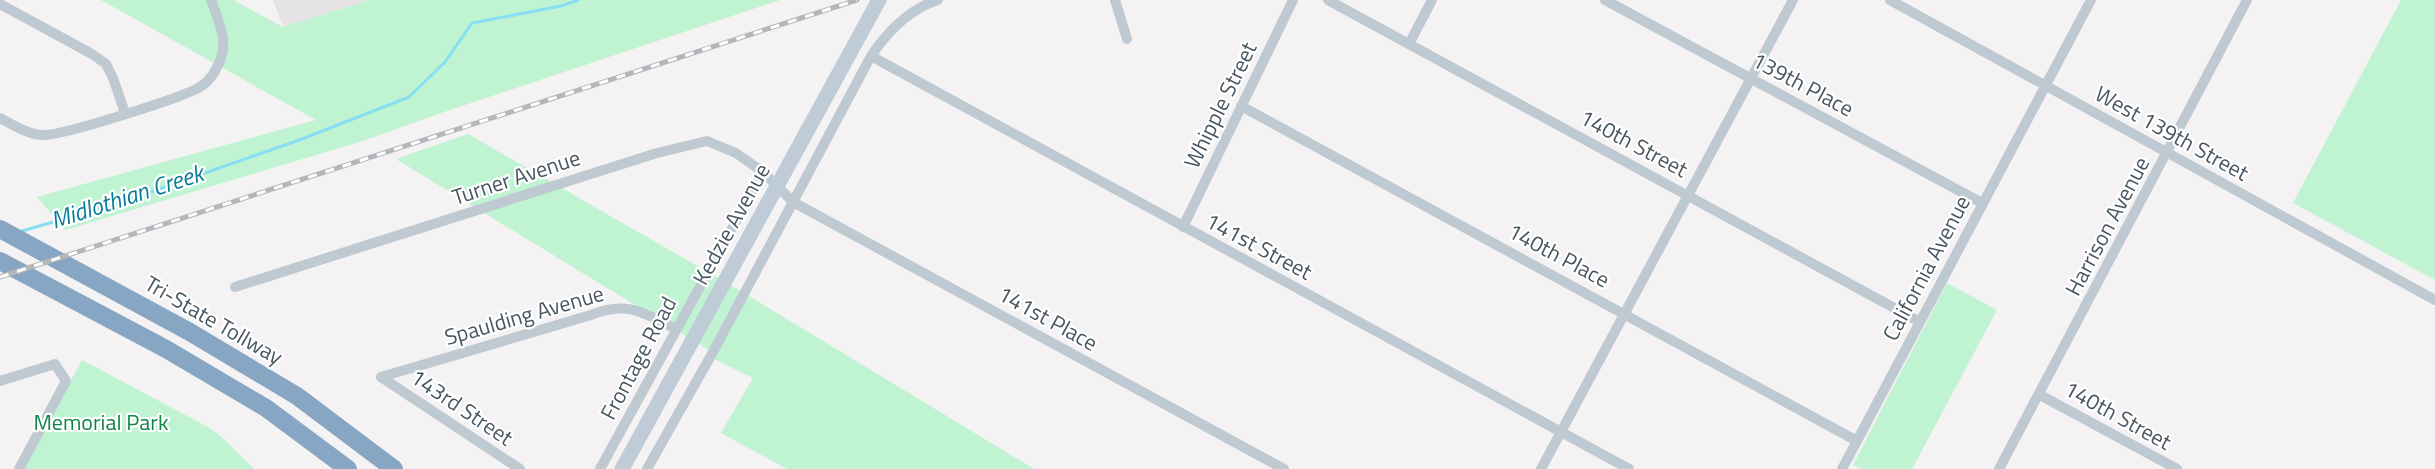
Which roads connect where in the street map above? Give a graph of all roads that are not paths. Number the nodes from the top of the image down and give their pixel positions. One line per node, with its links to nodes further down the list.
1 (211, 0): 20 (street)
2 (879, 0): 45 (main road, Kedzie Avenue)
3 (938, 0): 16 (street)
4 (1115, 0): 14 (street)
5 (1293, 0): 19 (street, Whipple Street)
6 (1328, 0): 15 (street, 140th Street)
7 (1432, 0): 15 (street)
8 (1605, 0): 17 (street, 139th Place)
9 (1793, 0): 17 (street)
10 (1890, 0): 18 (street, West 139th Street)
11 (2091, 0): 18 (street, California Avenue)
12 (2247, 0): 22 (street, Harrison Avenue)
13 (0, 4): 20 (street)
14 (1127, 39)
15 (1409, 44): 24 (street, 140th Street)
16 (872, 56): 25 (street); 27 (street, 141st Street)
17 (1750, 78): 24 (street); 26 (street, 139th Place)
18 (2044, 86): 22 (street, West 139th Street); 26 (street, California Avenue)
19 (1241, 106): 27 (street, Whipple Street); 32 (street, 140th Place)
20 (125, 113): 21 (street)
21 (0, 118)
22 (2167, 153): 31 (street, West 139th Street); 37 (street, Harrison Avenue)
23 (763, 172): 25 (street, Turner Avenue); 30 (street, Turner Avenue); 34 (street, Frontage Road)
24 (1688, 195): 32 (street); 33 (street, 140th Street)
25 (793, 202): 46 (street); 47 (street, 141st Place)
26 (1982, 203): 33 (street, California Avenue)
27 (1183, 227): 38 (street, 141st Street)
28 (0, 229): 42 (highway, Tri-State Tollway)
29 (0, 261): 41 (highway)
30 (235, 287)
31 (2435, 300)
32 (1624, 313): 38 (street); 39 (street, 140th Place)
33 (1920, 322): 39 (street, California Avenue)
34 (676, 329): 35 (street, Spaulding Avenue); 44 (street, Frontage Road)
35 (381, 377): 43 (street, 143rd Street)
36 (0, 381): 40 (street)
37 (2040, 395): 51 (street, Harrison Avenue); 52 (street, 140th Street)
38 (1561, 432): 48 (street); 49 (street, 141st Street)
39 (1857, 441): 50 (street, California Avenue)
40 (19, 469)
41 (348, 469)
42 (394, 469)
43 (520, 469)
44 (600, 469)
45 (622, 469)
46 (647, 469)
47 (1284, 469)
48 (1541, 469)
49 (1629, 469)
50 (1842, 469)
51 (1999, 469)
52 (2177, 469)

